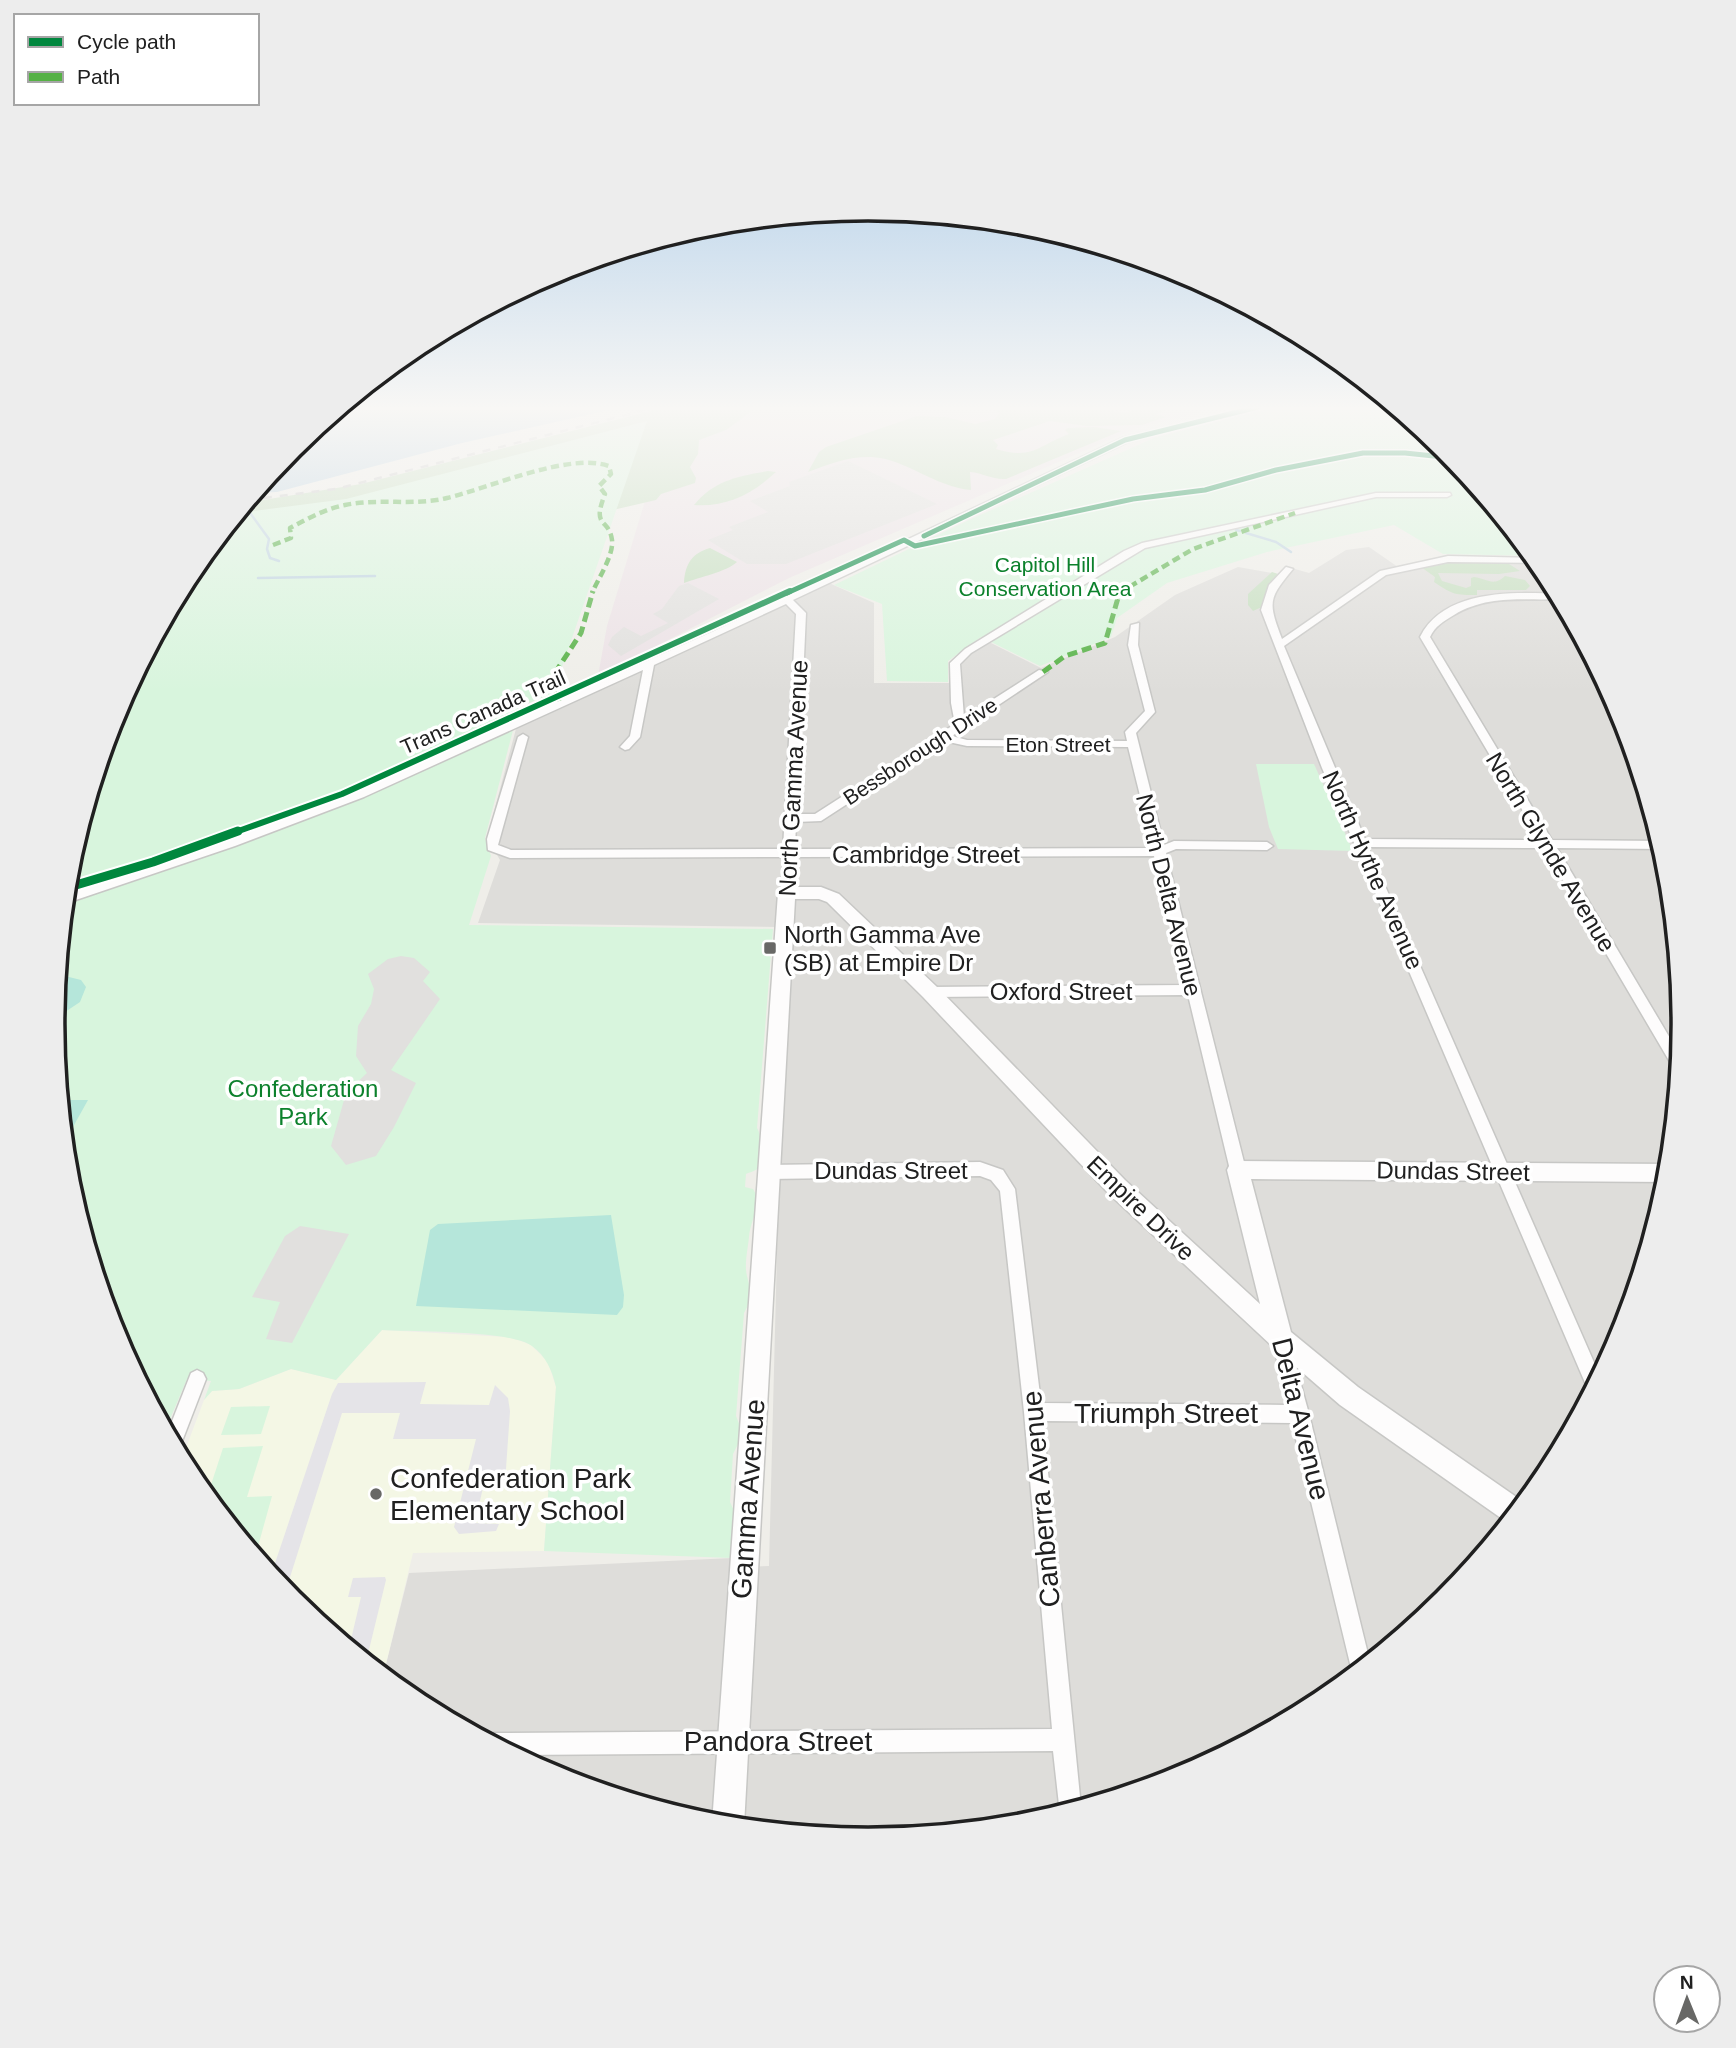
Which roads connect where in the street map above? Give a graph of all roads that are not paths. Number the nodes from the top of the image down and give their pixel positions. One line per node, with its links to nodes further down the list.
1 (994, 502): 6 (street)
2 (1346, 502): 11 (street)
3 (1524, 561): 8 (street)
4 (1289, 569): 8 (street, North Hythe Avenue)
5 (1548, 597): 18 (street, North Glynde Avenue)
6 (787, 599): 9 (street); 16 (street, North Gamma Avenue)
7 (1136, 625): 14 (street)
8 (1279, 645): 17 (street, North Hythe Avenue)
9 (649, 664): 15 (street); 24 (street)
10 (1043, 672): 11 (street, Bessborough Drive)
11 (960, 725): 13 (street, Bessborough Drive)
12 (523, 737): 22 (street, Cambridge Street)
13 (943, 737): 14 (street, Eton Street); 16 (street, Bessborough Drive)
14 (1133, 744): 21 (street, North Delta Avenue)
15 (625, 747)
16 (793, 818): 22 (street, North Gamma Avenue)
17 (1361, 843): 18 (street); 30 (street, North Hythe Avenue)
18 (1547, 844): 19 (street); 27 (street, North Glynde Avenue)
19 (1651, 845)
20 (1267, 846): 21 (street, Cambridge Street)
21 (1158, 852): 22 (street, Cambridge Street); 25 (street, North Delta Avenue)
22 (790, 855): 23 (street, North Gamma Avenue)
23 (787, 893): 26 (street, Empire Drive); 29 (street, North Gamma Avenue)
24 (75, 896)
25 (1192, 990): 26 (street, Oxford Street); 28 (street, North Delta Avenue)
26 (930, 992): 33 (street, Empire Drive)
27 (1670, 1051)
28 (1238, 1170): 30 (street, Dundas Street); 33 (street, Delta Avenue)
29 (768, 1172): 32 (street, Dundas Street); 42 (street, Gamma Avenue)
30 (1502, 1172): 31 (street, Dundas Street); 34 (street, North Hythe Avenue)
31 (1657, 1173)
32 (1007, 1189): 36 (street, Canberra Avenue)
33 (1280, 1338): 37 (street, Delta Avenue); 39 (street, Empire Drive)
34 (1590, 1375)
35 (197, 1379): 38 (street)
36 (1033, 1412): 37 (street, Triumph Street); 41 (street, Canberra Avenue)
37 (1300, 1414): 40 (street, Delta Avenue)
38 (176, 1433)
39 (1509, 1508)
40 (1359, 1660)
41 (1063, 1740): 42 (street, Pandora Street); 44 (street, Canberra Avenue)
42 (733, 1741): 43 (street, Pandora Street); 45 (street, Gamma Avenue)
43 (513, 1744)
44 (1069, 1802)
45 (729, 1815)

